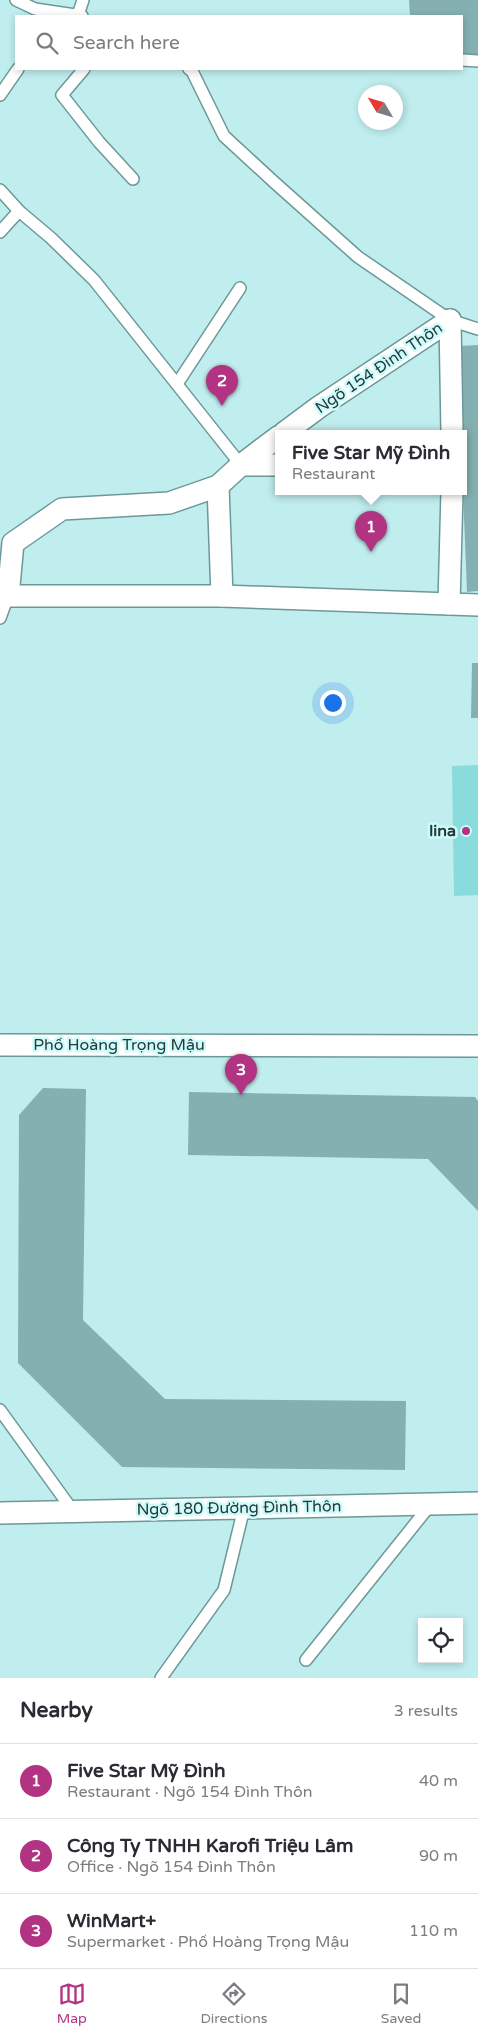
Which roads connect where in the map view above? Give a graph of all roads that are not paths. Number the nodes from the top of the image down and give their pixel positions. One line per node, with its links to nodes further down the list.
1 (16, 0): 3 (lane)
2 (82, 0): 4 (lane)
3 (34, 13): 4 (lane)
4 (80, 15)
5 (463, 60): 6 (lane)
6 (478, 61)
7 (17, 70): 10 (lane)
8 (83, 70): 11 (lane)
9 (190, 70): 16 (lane)
10 (0, 95)
11 (133, 179)
12 (0, 190): 13 (lane)
13 (19, 211): 14 (lane); 18 (lane)
14 (0, 232)
15 (240, 288): 18 (lane)
16 (450, 320): 17 (lane, Ngõ 154 Đình Thôn); 19 (street, Ngõ 154 Đình Thôn); 20 (street)
17 (478, 329)
18 (177, 384): 22 (lane)
19 (288, 430)
20 (452, 430)
21 (275, 439): 22 (street)
22 (241, 465): 23 (street); 24 (street)
23 (275, 465)
24 (218, 486): 26 (street); 28 (street)
25 (452, 495): 29 (street)
26 (6, 544): 27 (street)
27 (8, 596): 28 (street); 31 (lane)
28 (222, 596): 29 (street)
29 (449, 604): 30 (street)
30 (478, 605)
31 (0, 618)
32 (0, 1045): 33 (street, Phố Hoàng Trọng Mậu)
33 (478, 1046)
34 (0, 1410): 38 (lane)
35 (478, 1503): 36 (street, Ngõ 180 Đường Đình Thôn)
36 (431, 1504): 37 (street, Ngõ 180 Đường Đình Thôn); 40 (lane)
37 (244, 1508): 38 (street, Ngõ 180 Đường Đình Thôn); 41 (lane)
38 (73, 1511): 39 (street, Ngõ 180 Đường Đình Thôn)
39 (0, 1513)
40 (306, 1660)
41 (161, 1678)

